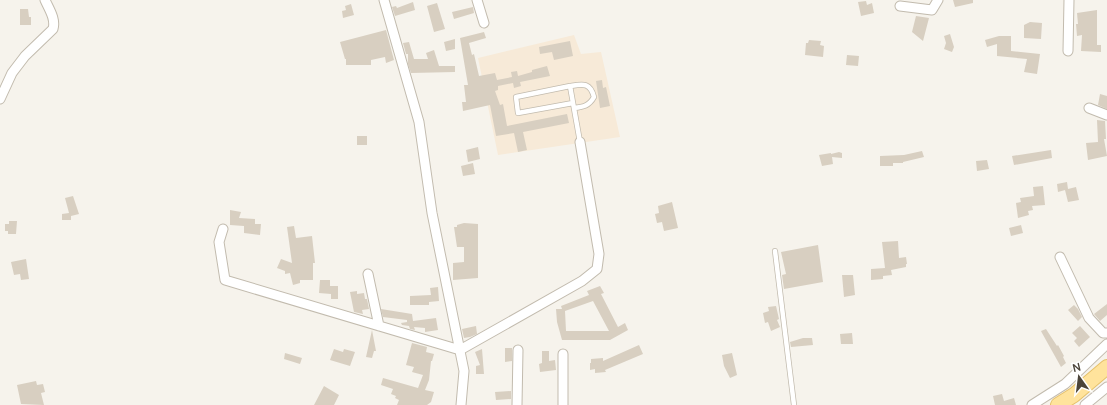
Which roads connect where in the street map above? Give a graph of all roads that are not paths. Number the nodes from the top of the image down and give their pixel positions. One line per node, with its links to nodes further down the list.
1 (45, 0): 10 (street)
2 (384, 0): 22 (street)
3 (477, 0): 7 (street)
4 (938, 0): 6 (street)
5 (1069, 0): 8 (street)
6 (900, 7)
7 (484, 23)
8 (1068, 51)
9 (570, 86): 11 (lane); 11 (lane); 11 (lane)
10 (0, 99)
11 (573, 106): 14 (lane)
12 (1089, 108): 13 (street)
13 (1107, 115)
14 (580, 142): 22 (street)
15 (223, 229): 19 (street)
16 (775, 251): 30 (lane)
17 (1060, 257): 20 (street)
18 (368, 274): 19 (street)
19 (379, 326): 22 (street)
20 (1107, 333)
21 (1107, 344): 31 (street)
22 (460, 350): 27 (street)
23 (518, 350): 28 (street)
24 (563, 354): 29 (street)
25 (1107, 367): 32 (main road)
26 (1107, 387): 33 (street)
27 (461, 405)
28 (517, 405)
29 (563, 405)
30 (794, 405)
31 (1032, 405)
32 (1058, 405)
33 (1085, 405)

